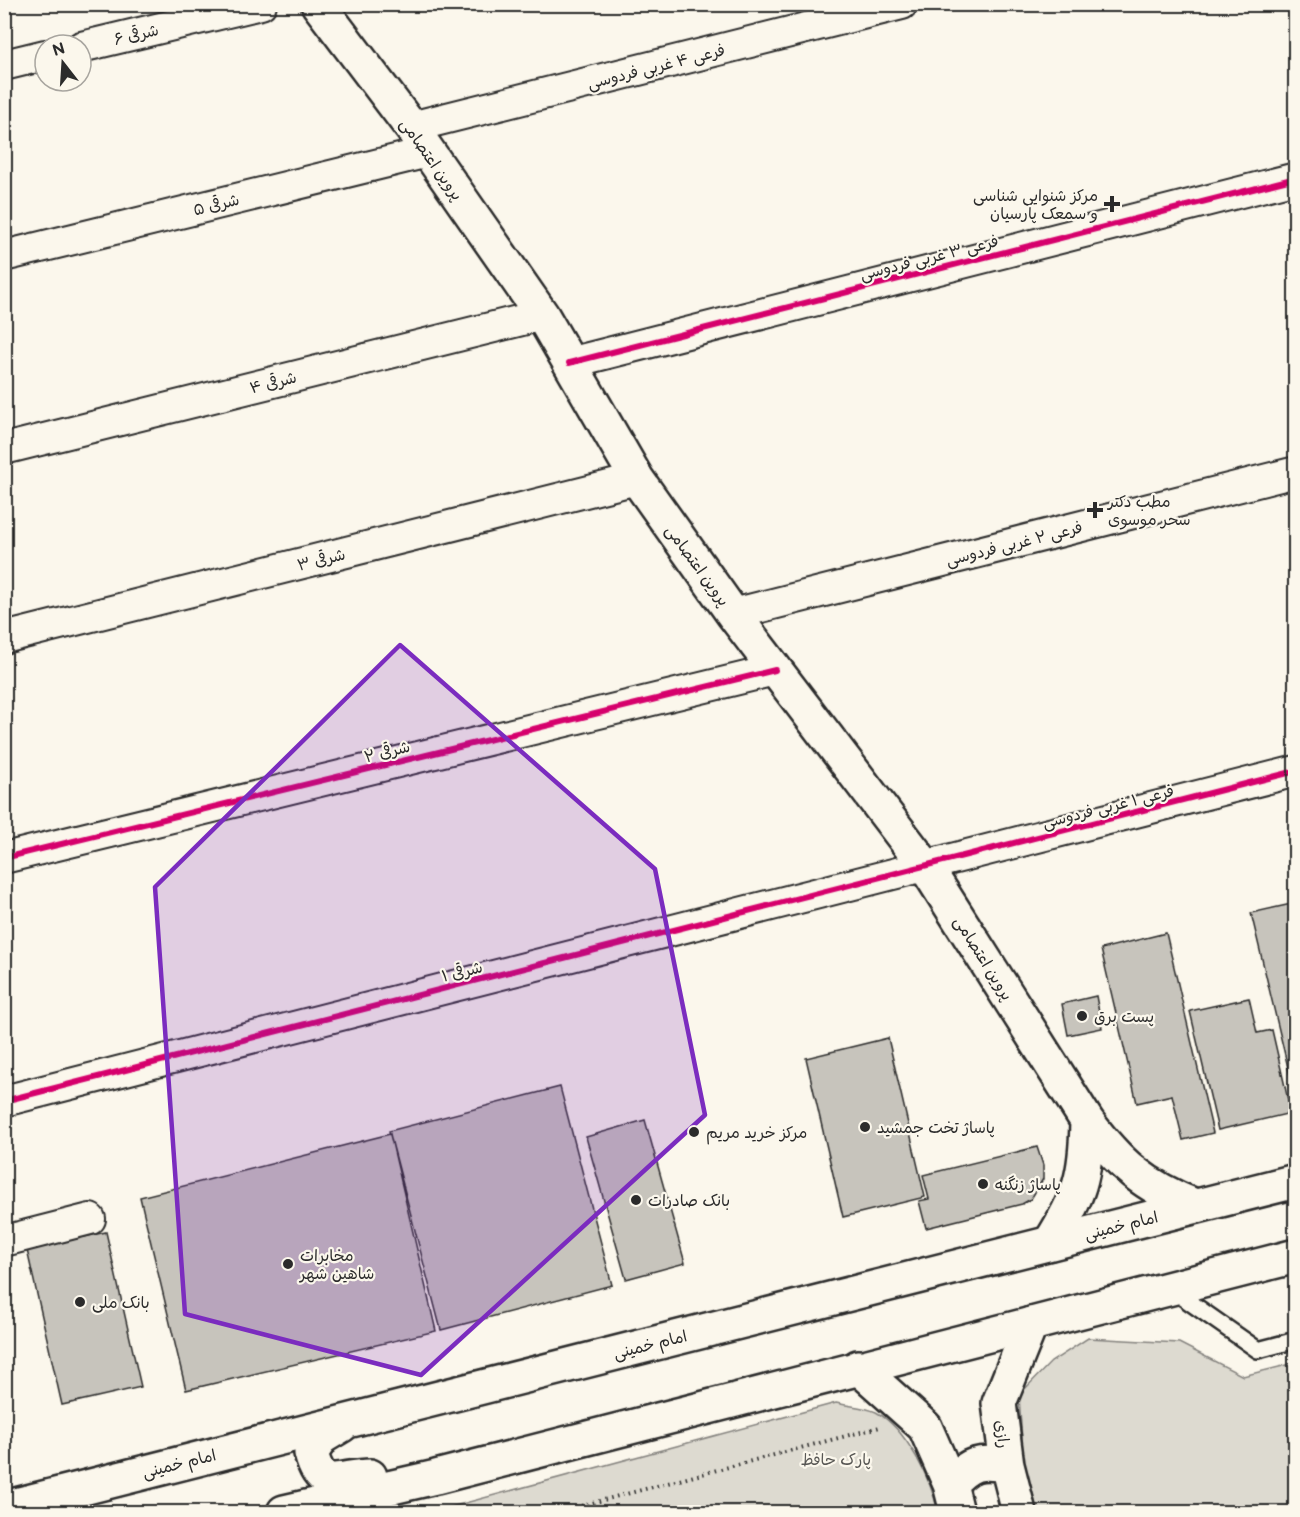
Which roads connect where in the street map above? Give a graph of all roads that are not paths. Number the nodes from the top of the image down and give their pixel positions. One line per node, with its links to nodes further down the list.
1 (261, 4): 4 (street, ۶ شرقی)
2 (318, 4): 7 (main road, پروین اعتصامی)
3 (902, 4): 7 (street, فرعی ۴ غربی فردوسی)
4 (93, 44)
5 (33, 58): 6 (street)
6 (4, 65)
7 (419, 140): 9 (street, ۵ شرقی); 10 (main road, پروین اعتصامی)
8 (1296, 178): 11 (street, فرعی ۳ غربی فردوسی)
9 (4, 256)
10 (542, 315): 11 (main road, پروین اعتصامی); 12 (street, ۴ شرقی)
11 (569, 363): 14 (main road, پروین اعتصامی)
12 (4, 449)
13 (1296, 472): 15 (street, فرعی ۲ غربی فردوسی)
14 (637, 479): 15 (main road, پروین اعتصامی); 16 (street, ۳ شرقی)
15 (733, 614): 17 (main road, پروین اعتصامی)
16 (4, 638)
17 (775, 670): 19 (street, ۲ شرقی); 20 (main road, پروین اعتصامی)
18 (1296, 771): 20 (street, فرعی ۱ غربی فردوسی)
19 (4, 858)
20 (927, 867): 21 (street, ۱ شرقی); 22 (main road, پروین اعتصامی)
21 (4, 1101)
22 (1087, 1121): 24 (main road, پروین اعتصامی); 27 (main road)
23 (1296, 1181): 24 (main road, امام خمینی)
24 (1195, 1206): 27 (main road, امام خمینی)
25 (90, 1219): 26 (street)
26 (4, 1241)
27 (1050, 1243): 33 (main road, امام خمینی)
28 (1296, 1256): 29 (main road)
29 (1169, 1287): 30 (main road); 31 (lane)
30 (1031, 1324): 32 (main road); 34 (main road, رازی)
31 (1296, 1340)
32 (858, 1367): 35 (main road); 36 (main road)
33 (351, 1419): 35 (main road); 37 (main road, امام خمینی)
34 (1007, 1466): 36 (main road); 39 (main road, رازی)
35 (436, 1477): 38 (main road)
36 (954, 1498)
37 (5, 1508)
38 (284, 1512)
39 (1019, 1512)

